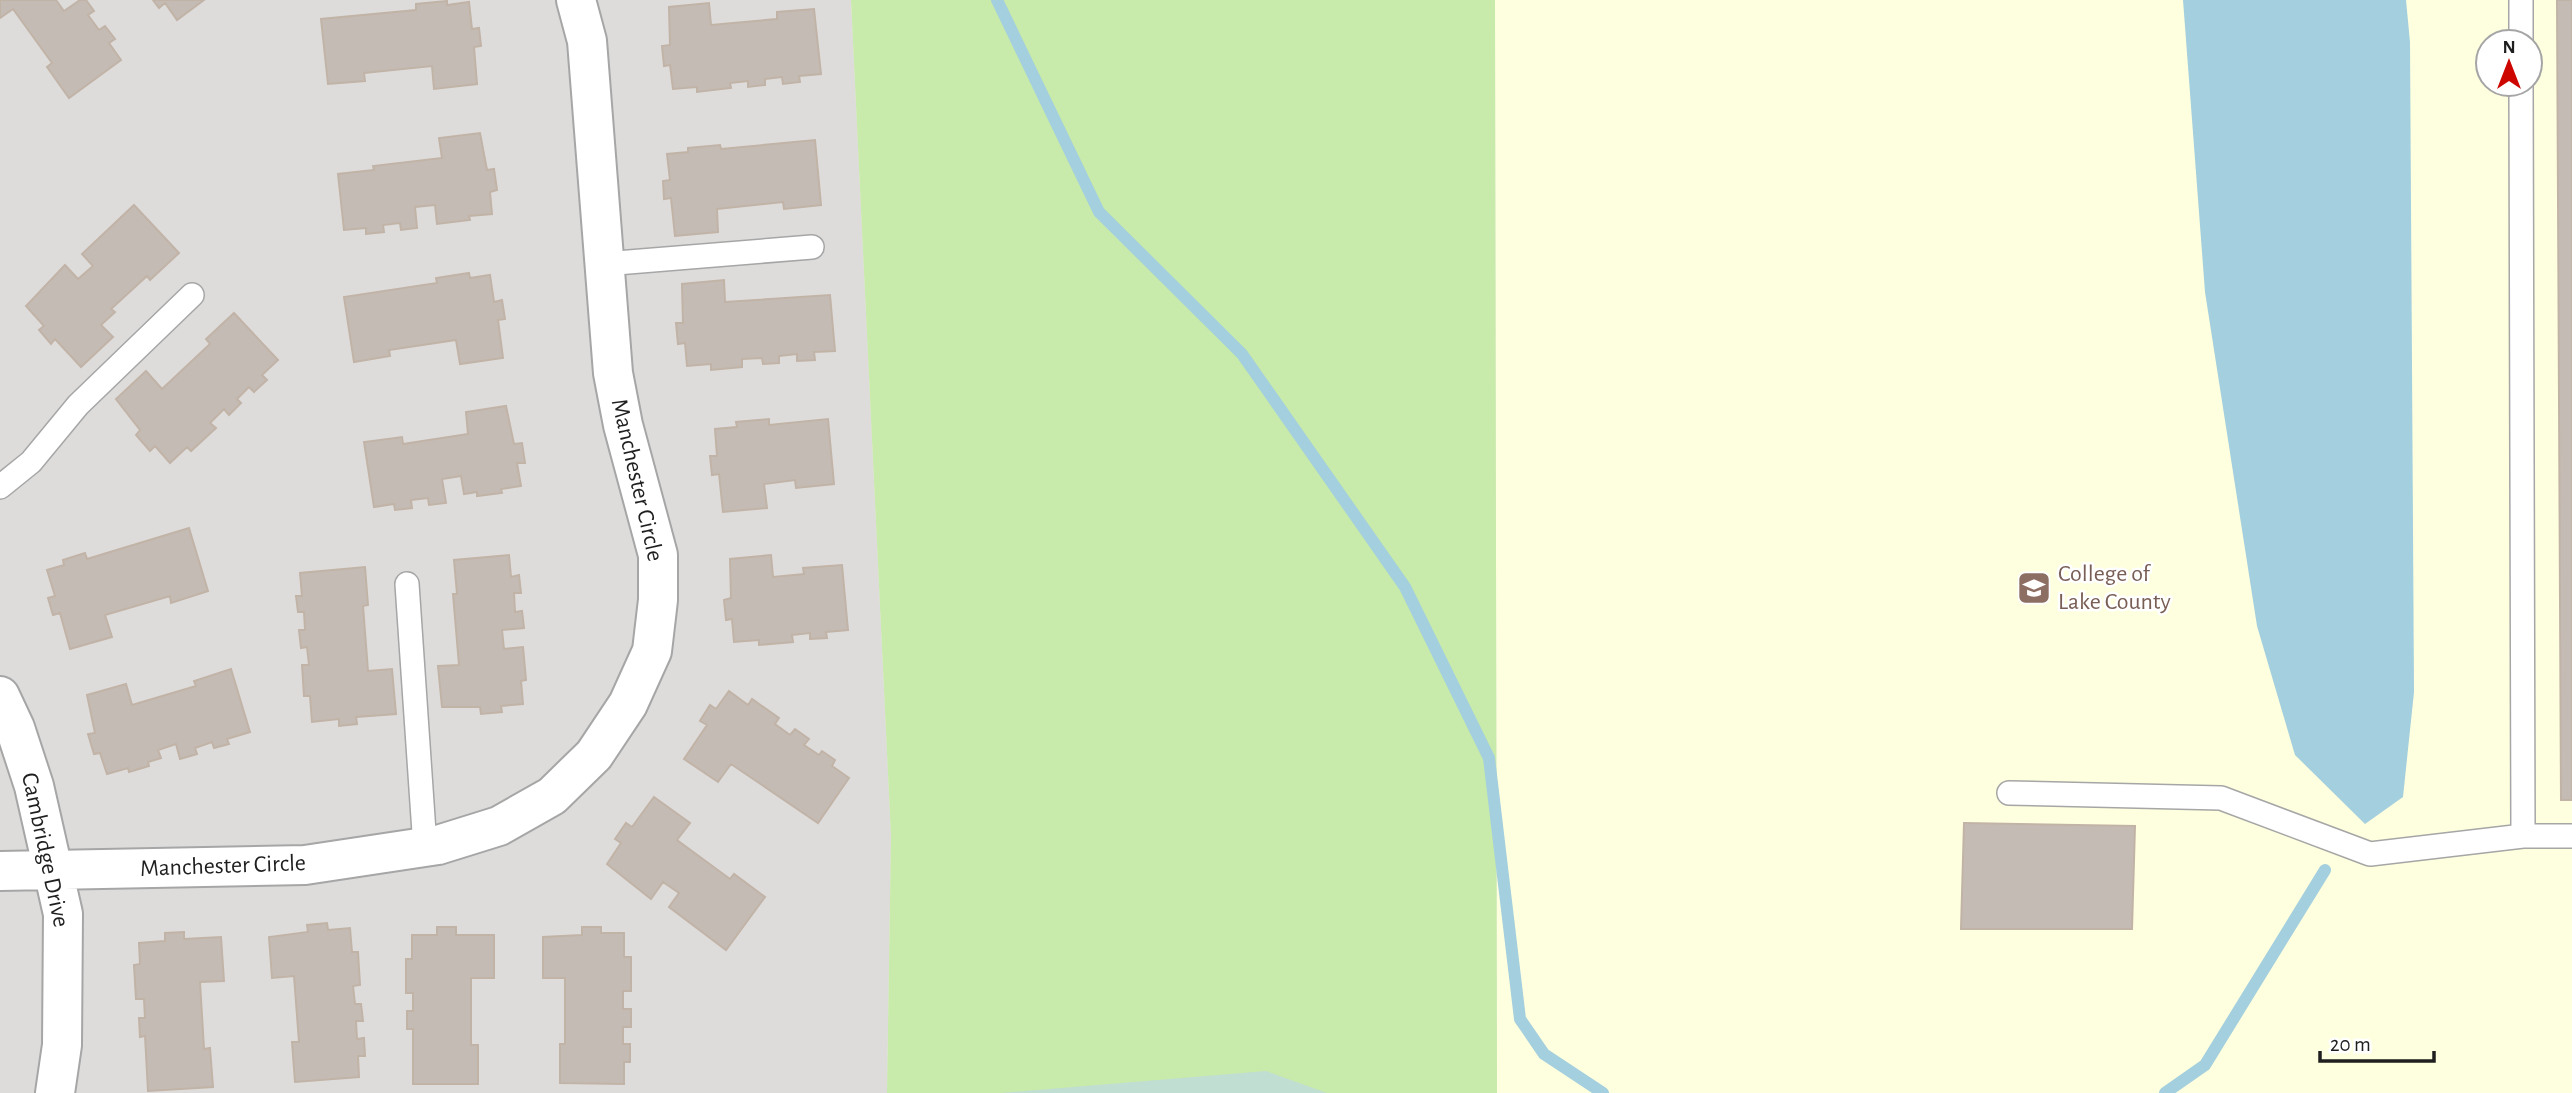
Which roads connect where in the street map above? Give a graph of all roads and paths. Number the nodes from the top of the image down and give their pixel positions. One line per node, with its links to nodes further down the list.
1 (576, 0): 6 (street, Manchester Circle)
2 (2521, 0): 3 (lane)
3 (2521, 28)
4 (2521, 98): 12 (lane)
5 (812, 247): 6 (lane)
6 (604, 264): 14 (street, Manchester Circle)
7 (192, 295): 8 (lane)
8 (0, 486)
9 (407, 584): 14 (lane)
10 (0, 696): 15 (street, Cambridge Drive)
11 (2009, 793): 12 (lane)
12 (2523, 836): 13 (lane)
13 (2572, 836)
14 (425, 847): 15 (street, Manchester Circle)
15 (53, 870): 16 (street, Manchester Circle); 17 (street, Cambridge Drive)
16 (0, 871)
17 (55, 1093)

